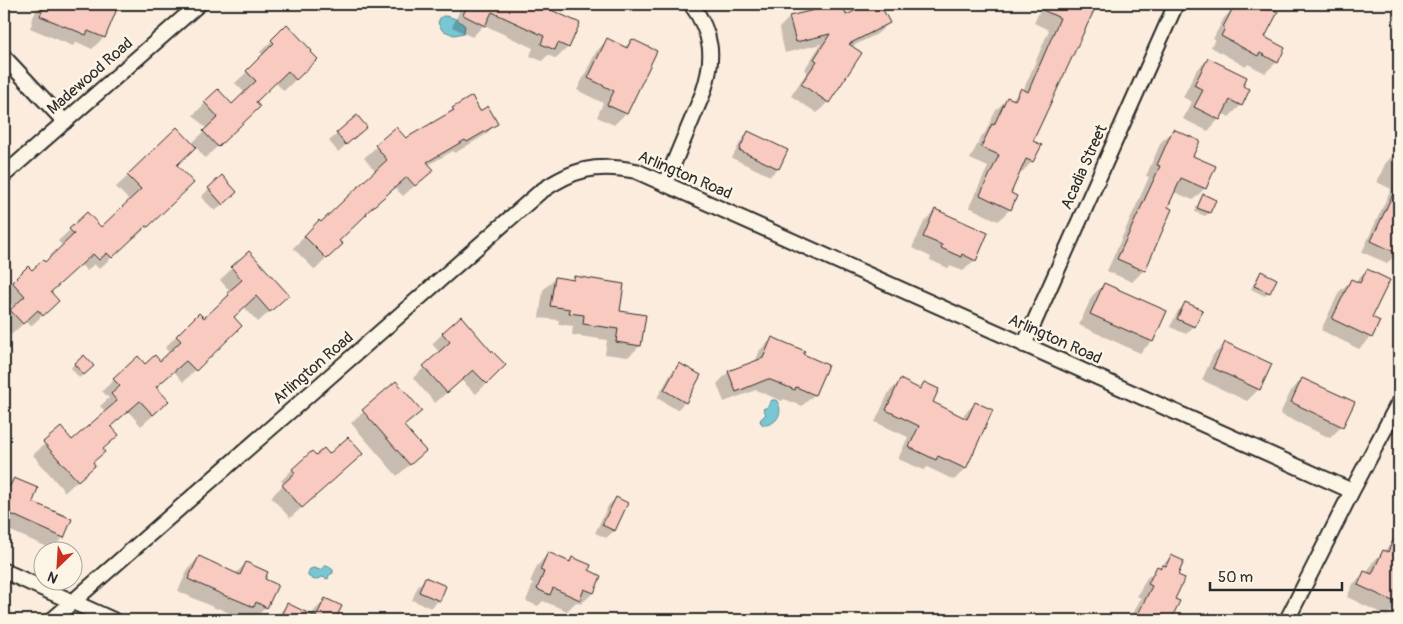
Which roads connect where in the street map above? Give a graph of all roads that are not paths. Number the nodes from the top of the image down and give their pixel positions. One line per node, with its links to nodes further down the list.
1 (199, 4): 5 (street, Madewood Road)
2 (691, 4): 7 (street)
3 (1176, 4): 8 (street, Acadia Street)
4 (4, 57): 5 (street)
5 (65, 122): 6 (street, Madewood Road)
6 (4, 176)
7 (665, 184): 8 (street, Arlington Road); 12 (street, Arlington Road)
8 (1024, 345): 10 (street, Arlington Road)
9 (1399, 402): 10 (street)
10 (1352, 491): 15 (street)
11 (4, 571): 12 (street)
12 (72, 602): 13 (street, Arlington Road); 14 (street)
13 (52, 620)
14 (113, 620)
15 (1287, 620)

